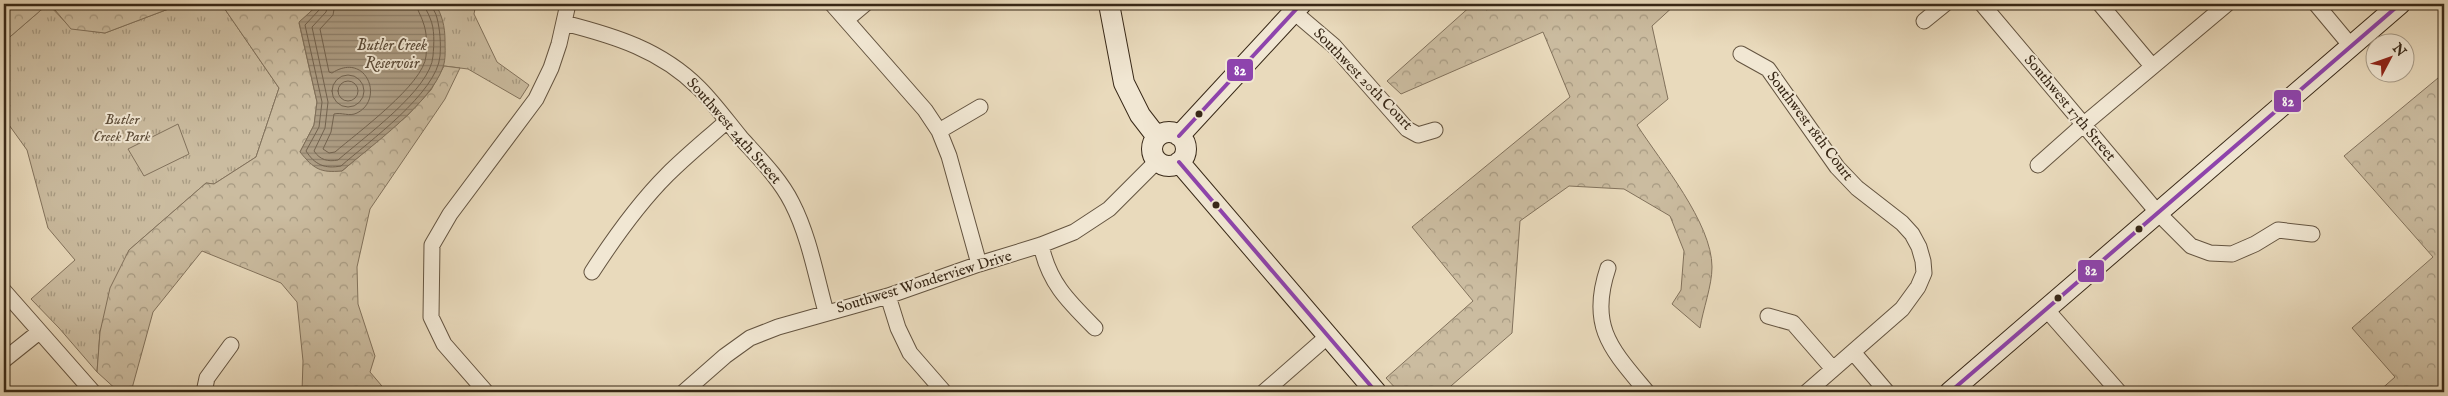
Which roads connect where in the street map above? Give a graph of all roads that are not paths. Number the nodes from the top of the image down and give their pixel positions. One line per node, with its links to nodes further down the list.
1 (568, 4): 14 (street)
2 (832, 4): 12 (street)
3 (865, 4): 12 (street)
4 (1109, 4): 24 (street)
5 (1945, 4): 13 (street)
6 (1982, 4): 20 (street, Southwest 17th Street)
7 (2100, 4): 17 (street)
8 (2227, 4): 17 (street)
9 (2316, 4): 15 (street)
10 (2400, 4): 15 (street)
11 (1298, 8): 21 (street, Southwest 20th Court); 23 (street)
12 (846, 20): 22 (street)
13 (1924, 21)
14 (564, 23): 19 (street, Southwest 24th Street); 49 (street)
15 (2351, 46): 28 (street)
16 (1741, 54): 43 (street, Southwest 18th Court)
17 (2152, 66): 20 (street)
18 (980, 108): 22 (street)
19 (727, 121): 33 (street); 37 (street, Southwest 24th Street)
20 (2083, 125): 27 (street); 28 (street, Southwest 17th Street)
21 (1436, 130)
22 (939, 131): 31 (street)
23 (1180, 136): 24 (street); 26 (street)
24 (1156, 137): 25 (street)
25 (1157, 161): 26 (street); 30 (street, Southwest Wonderview Drive)
26 (1179, 162): 41 (street)
27 (2038, 165)
28 (2158, 213): 29 (street, Southwest 17th Street); 36 (street)
29 (2312, 234)
30 (1041, 245): 31 (street, Southwest Wonderview Drive); 39 (street)
31 (979, 264): 35 (street, Southwest Wonderview Drive)
32 (1608, 268): 53 (street)
33 (592, 272)
34 (4, 291): 40 (street)
35 (888, 296): 37 (street, Southwest Wonderview Drive); 50 (street)
36 (2046, 309): 56 (street); 57 (street)
37 (826, 312): 46 (street, Southwest Wonderview Drive)
38 (1768, 316): 45 (street)
39 (1095, 328)
40 (39, 332): 44 (street); 47 (street)
41 (1328, 336): 51 (street); 52 (street)
42 (232, 345): 48 (street)
43 (1853, 352): 45 (street); 55 (street)
44 (4, 360)
45 (1833, 369): 54 (street)
46 (688, 391)
47 (93, 392)
48 (204, 392)
49 (486, 392)
50 (944, 392)
51 (1264, 392)
52 (1376, 392)
53 (1647, 392)
54 (1807, 392)
55 (1887, 392)
56 (1950, 392)
57 (2117, 392)

